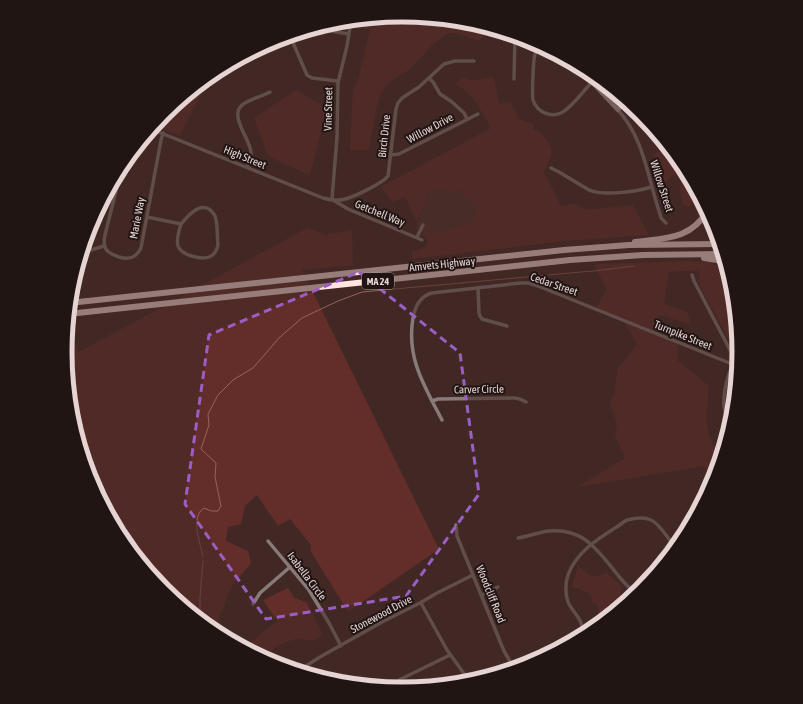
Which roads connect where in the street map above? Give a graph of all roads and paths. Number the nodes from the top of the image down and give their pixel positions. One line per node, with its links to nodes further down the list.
1 (350, 26): 3 (street, Vine Street)
2 (327, 30): 3 (street)
3 (349, 34): 10 (street, Vine Street)
4 (293, 41): 10 (street)
5 (515, 42): 9 (street)
6 (537, 51): 11 (street)
7 (474, 61): 8 (street, Birch Drive)
8 (429, 78): 17 (street); 20 (street, Birch Drive)
9 (514, 79)
10 (338, 81): 25 (street, Vine Street)
11 (592, 82)
12 (595, 85): 15 (street, Willow Street)
13 (270, 92): 21 (street)
14 (622, 106): 15 (street)
15 (618, 110): 24 (street, Willow Street)
16 (478, 114): 17 (street, Willow Drive)
17 (467, 119): 20 (street, Willow Drive)
18 (156, 131): 19 (street, High Street)
19 (163, 133): 21 (street, High Street); 26 (street, Marie Way)
20 (391, 155): 25 (street, Birch Drive)
21 (247, 167): 25 (street, High Street)
22 (551, 168): 24 (street)
23 (117, 185): 34 (street)
24 (652, 187): 28 (street, Willow Street)
25 (332, 199): 31 (street, Getchell Way)
26 (147, 217): 29 (street); 34 (street, Marie Way)
27 (702, 218): 35 (highway)
28 (666, 222)
29 (181, 224): 29 (street)
30 (423, 225): 31 (street)
31 (416, 237): 32 (street, Getchell Way)
32 (422, 240)
33 (713, 244): 35 (highway, Amvets Highway / MA 24)
34 (104, 246): 36 (street)
35 (583, 248): 42 (highway, Amvets Highway / MA 24)
36 (88, 251)
37 (716, 254): 38 (highway, Amvets Highway / MA 24)
38 (658, 255): 39 (highway); 43 (highway, Amvets Highway / MA 24)
39 (718, 261)
40 (692, 275): 46 (street)
41 (478, 288): 44 (street, Cedar Street); 45 (street); 49 (street, Cedar Street)
42 (75, 303)
43 (74, 313)
44 (623, 320): 47 (street, Turnpike Street)
45 (507, 326)
46 (732, 352)
47 (732, 365)
48 (731, 367): 51 (street)
49 (432, 401): 50 (street, Carver Circle); 52 (street)
50 (526, 402)
51 (726, 411)
52 (442, 420)
53 (456, 525): 59 (street, Woodcliff Road)
54 (518, 538): 57 (street)
55 (268, 541): 58 (street, Isabella Circle)
56 (671, 542): 57 (street)
57 (591, 544): 61 (street); 65 (street)
58 (290, 567): 64 (street); 66 (street, Isabella Circle)
59 (473, 575): 62 (street, Woodcliff Road); 63 (street, Stonewood Drive)
60 (498, 587): 62 (street)
61 (630, 589)
62 (482, 594): 68 (street, Woodcliff Road)
63 (421, 603): 66 (street, Stonewood Drive); 67 (street)
64 (254, 604)
65 (583, 627)
66 (341, 646): 69 (street, Stonewood Drive)
67 (450, 655): 70 (street); 71 (street)
68 (511, 663)
69 (305, 667)
70 (466, 676)
71 (399, 680)

